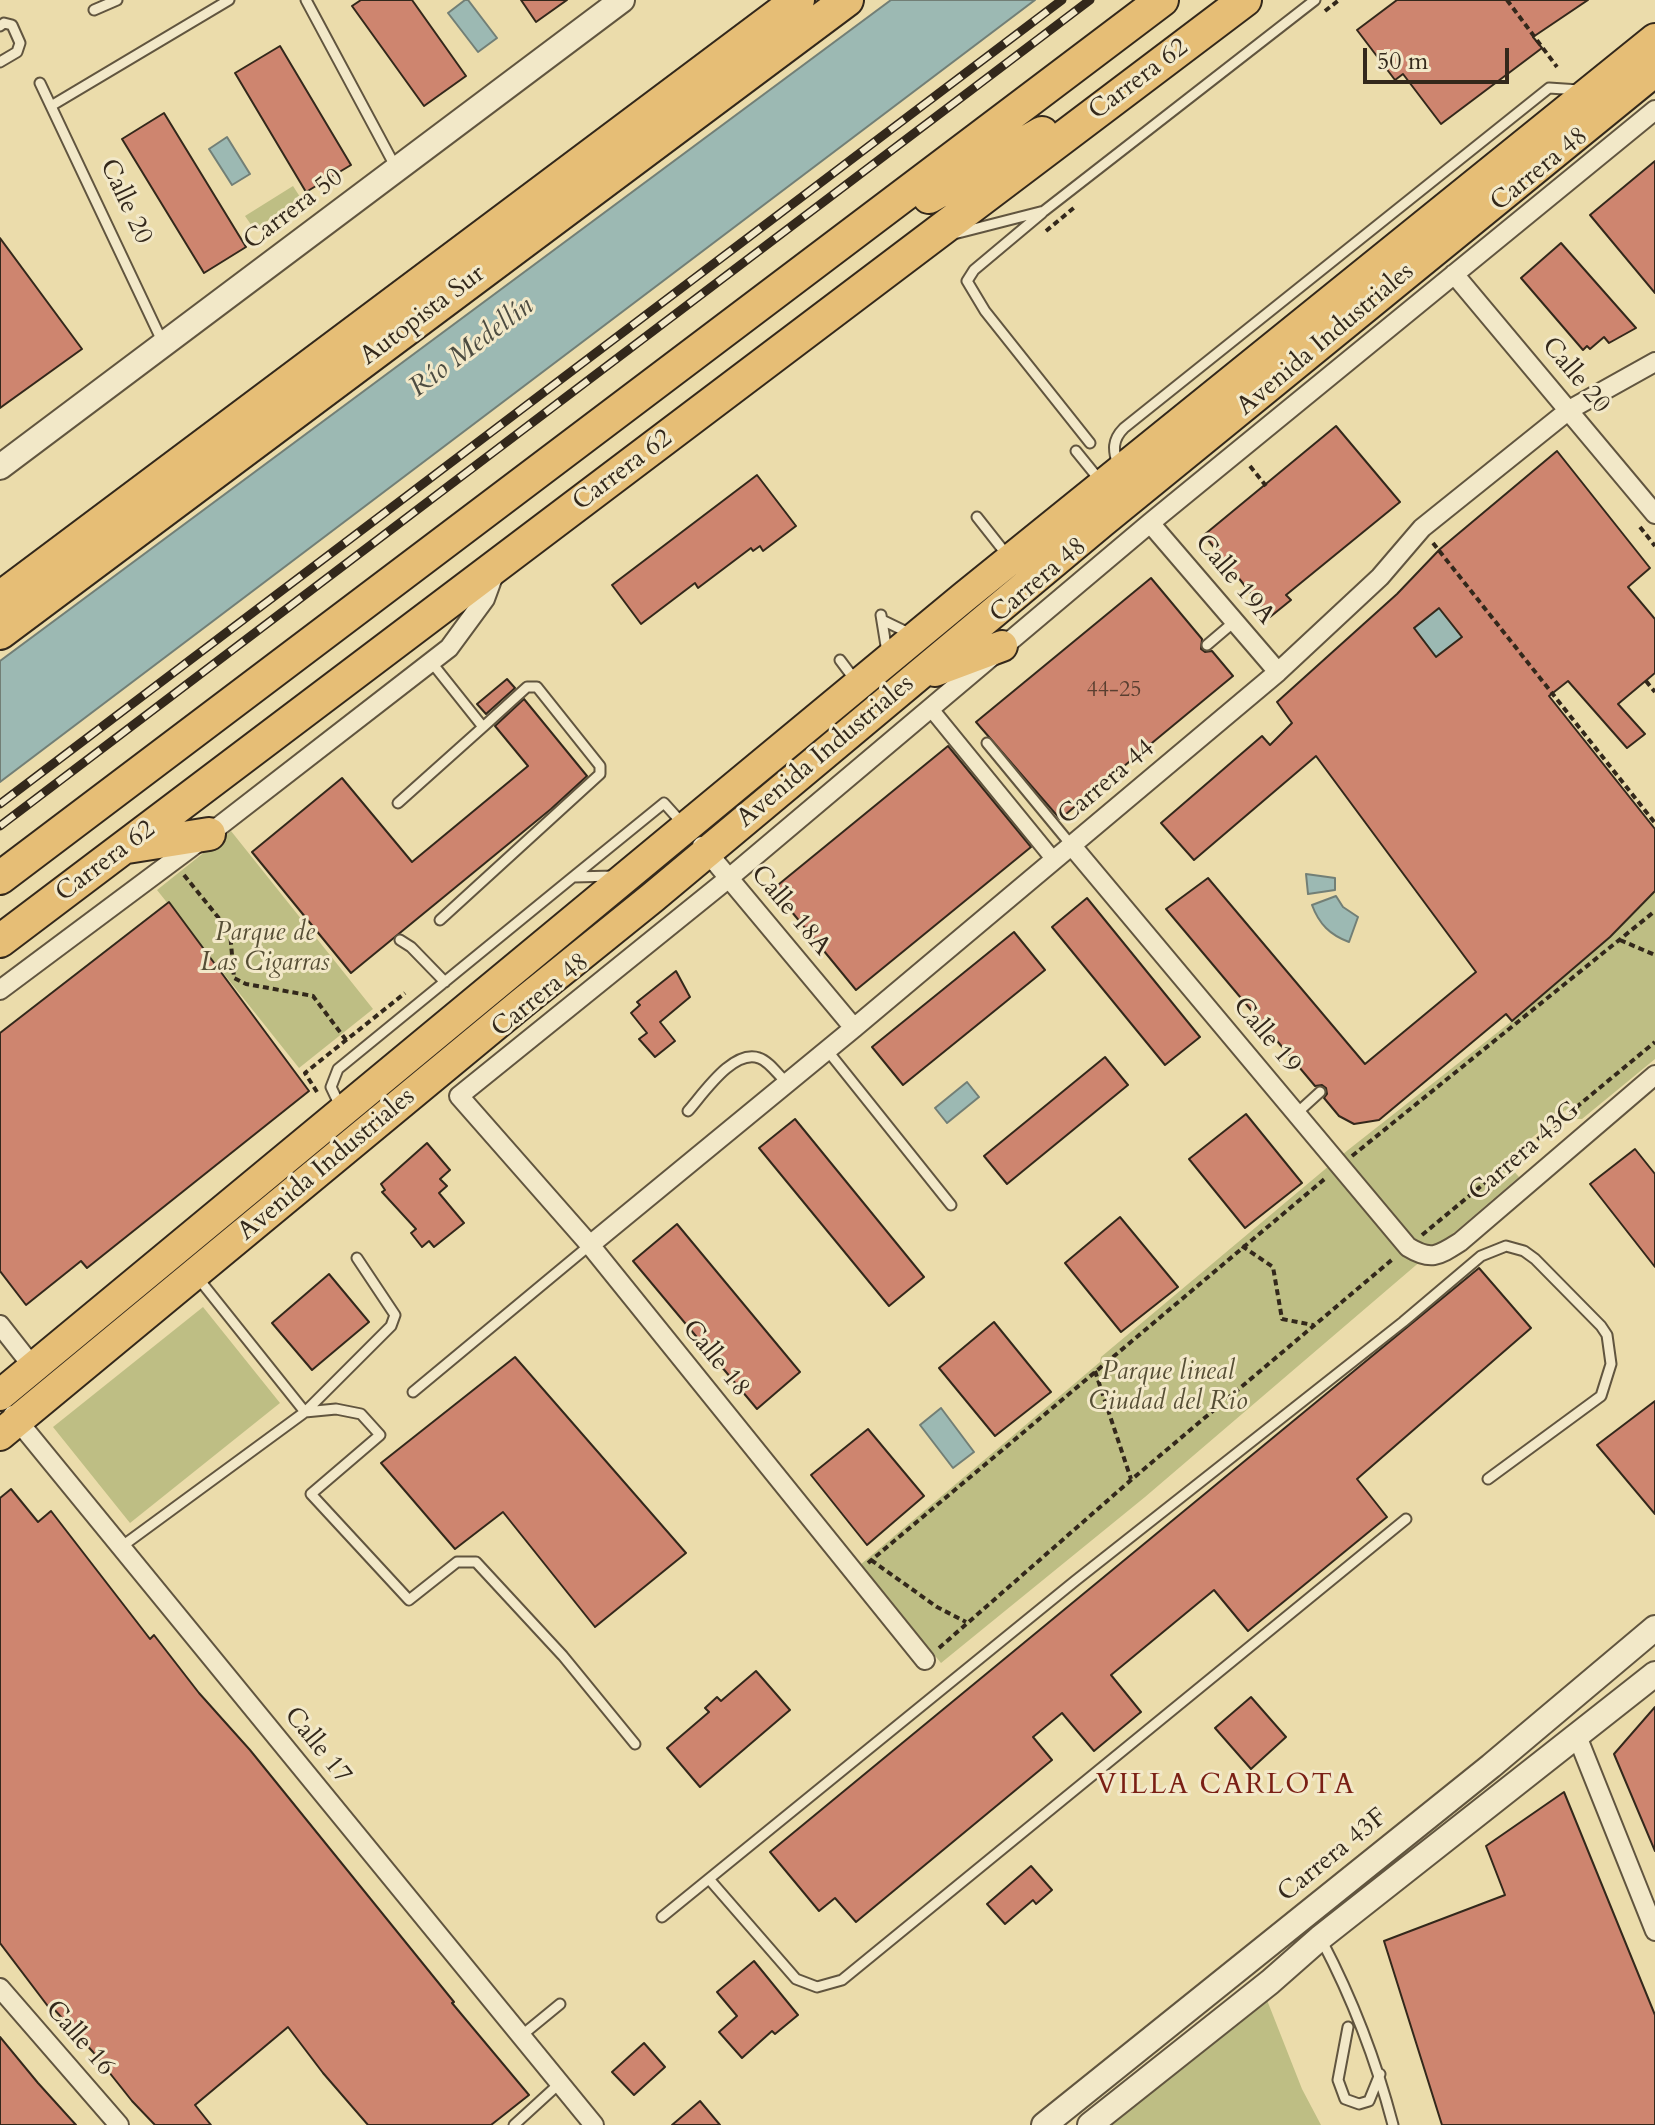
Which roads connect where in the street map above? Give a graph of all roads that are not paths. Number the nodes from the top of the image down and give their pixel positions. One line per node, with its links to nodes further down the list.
1 (117, 0): 10 (lane)
2 (229, 0): 17 (lane)
3 (306, 0): 19 (lane)
4 (622, 0): 19 (street, Carrera 50)
5 (798, 0): 36 (highway, Autopista Sur)
6 (847, 0): 38 (highway, Autopista Sur)
7 (1162, 0): 22 (highway, Carrera 62)
8 (1245, 0): 14 (highway, Carrera 62)
9 (1315, 0): 20 (lane)
10 (94, 10)
11 (0, 26): 13 (lane)
12 (1655, 39): 30 (main road, Avenida Industriales)
13 (0, 62)
14 (1154, 68): 21 (highway, Carrera 62); 22 (highway)
15 (1655, 71): 46 (main road, Avenida Industriales)
16 (40, 83): 17 (lane, Calle 20)
17 (51, 106): 24 (lane, Calle 20)
18 (1655, 110): 23 (street, Carrera 48)
19 (396, 169): 24 (street, Carrera 50)
20 (1044, 211): 21 (lane); 27 (lane)
21 (927, 240): 35 (highway, Carrera 62)
22 (815, 262): 60 (highway, Carrera 62)
23 (1454, 274): 26 (street, Calle 20); 33 (street, Carrera 48)
24 (163, 343): 29 (street, Carrera 50)
25 (1655, 362): 26 (street, Carrera 44)
26 (1569, 410): 31 (street, Calle 20); 45 (street, Carrera 44)
27 (1090, 443)
28 (1076, 451): 30 (lane)
29 (0, 467)
30 (1112, 478): 34 (main road, Avenida Industriales)
31 (1655, 514)
32 (977, 517): 34 (lane)
33 (1150, 523): 37 (street, Calle 19A); 41 (street, Carrera 48)
34 (1010, 559): 39 (main road, Avenida Industriales)
35 (498, 565): 44 (street); 55 (highway, Carrera 62)
36 (0, 598)
37 (1234, 622): 40 (lane); 45 (street, Calle 19A)
38 (0, 633)
39 (916, 637): 42 (main road, Avenida Industriales); 42 (lane)
40 (1207, 645)
41 (1002, 646): 46 (main road); 61 (street, Carrera 48)
42 (888, 659): 47 (main road, Avenida Industriales)
43 (840, 660): 47 (lane)
44 (432, 663): 49 (lane); 53 (street)
45 (1278, 672): 54 (street, Carrera 44)
46 (911, 681): 56 (main road, Avenida Industriales)
47 (858, 684): 52 (main road, Avenida Industriales)
48 (935, 714): 57 (street)
49 (483, 727): 51 (lane); 62 (lane)
50 (987, 743): 54 (lane)
51 (398, 803)
52 (686, 827): 56 (street, Calle 18A); 58 (main road, Avenida Industriales); 59 (lane)
53 (209, 834): 55 (highway); 66 (street)
54 (1072, 846): 57 (street, Carrera 44); 75 (street, Calle 19)
55 (124, 848): 64 (highway, Carrera 62)
56 (707, 853): 61 (street, Calle 18A); 80 (main road, Avenida Industriales)
57 (1054, 860): 67 (street, Carrera 44)
58 (626, 876): 59 (lane); 73 (main road, Avenida Industriales)
59 (573, 877): 65 (lane)
60 (0, 878)
61 (729, 878): 67 (street, Calle 18A); 72 (street, Carrera 48)
62 (440, 920)
63 (400, 940): 65 (lane)
64 (0, 941)
65 (445, 982): 73 (lane)
66 (0, 990)
67 (854, 1028): 68 (street, Carrera 44)
68 (827, 1050): 70 (street, Carrera 44); 76 (lane)
69 (1655, 1075): 78 (street, Carrera 43G)
70 (787, 1083): 74 (lane); 77 (street, Carrera 44)
71 (1320, 1092): 75 (lane)
72 (459, 1096): 77 (street, Calle 18)
73 (342, 1109): 82 (main road, Avenida Industriales)
74 (688, 1111)
75 (1297, 1113): 78 (street, Calle 19)
76 (951, 1205)
77 (590, 1245): 83 (lane); 90 (street, Calle 18)
78 (1416, 1252)
79 (357, 1258): 84 (lane)
80 (196, 1275): 84 (lane); 85 (main road, Avenida Industriales)
81 (3, 1333): 82 (street)
82 (33, 1367): 85 (main road, Avenida Industriales)
83 (413, 1392)
84 (305, 1412): 88 (lane); 93 (lane)
85 (4, 1413): 88 (street, Calle 17)
86 (1488, 1479): 94 (lane)
87 (1406, 1519): 94 (lane)
88 (121, 1547): 101 (street, Calle 17)
89 (1655, 1628): 104 (street, Carrera 43F)
90 (925, 1660)
91 (1655, 1674): 92 (street)
92 (1577, 1736): 96 (street); 97 (street)
93 (635, 1744)
94 (709, 1879): 95 (lane)
95 (662, 1917)
96 (1655, 1931)
97 (1320, 1938): 102 (lane); 108 (street)
98 (0, 1988): 105 (street, Calle 16)
99 (560, 2004): 101 (lane)
100 (1348, 2027): 102 (lane)
101 (521, 2036): 103 (street, Calle 17)
102 (1380, 2074): 109 (lane)
103 (560, 2083): 106 (lane); 107 (street, Calle 17)
104 (1060, 2120)
105 (119, 2125)
106 (514, 2125)
107 (594, 2125)
108 (1090, 2125)
109 (1393, 2125)

